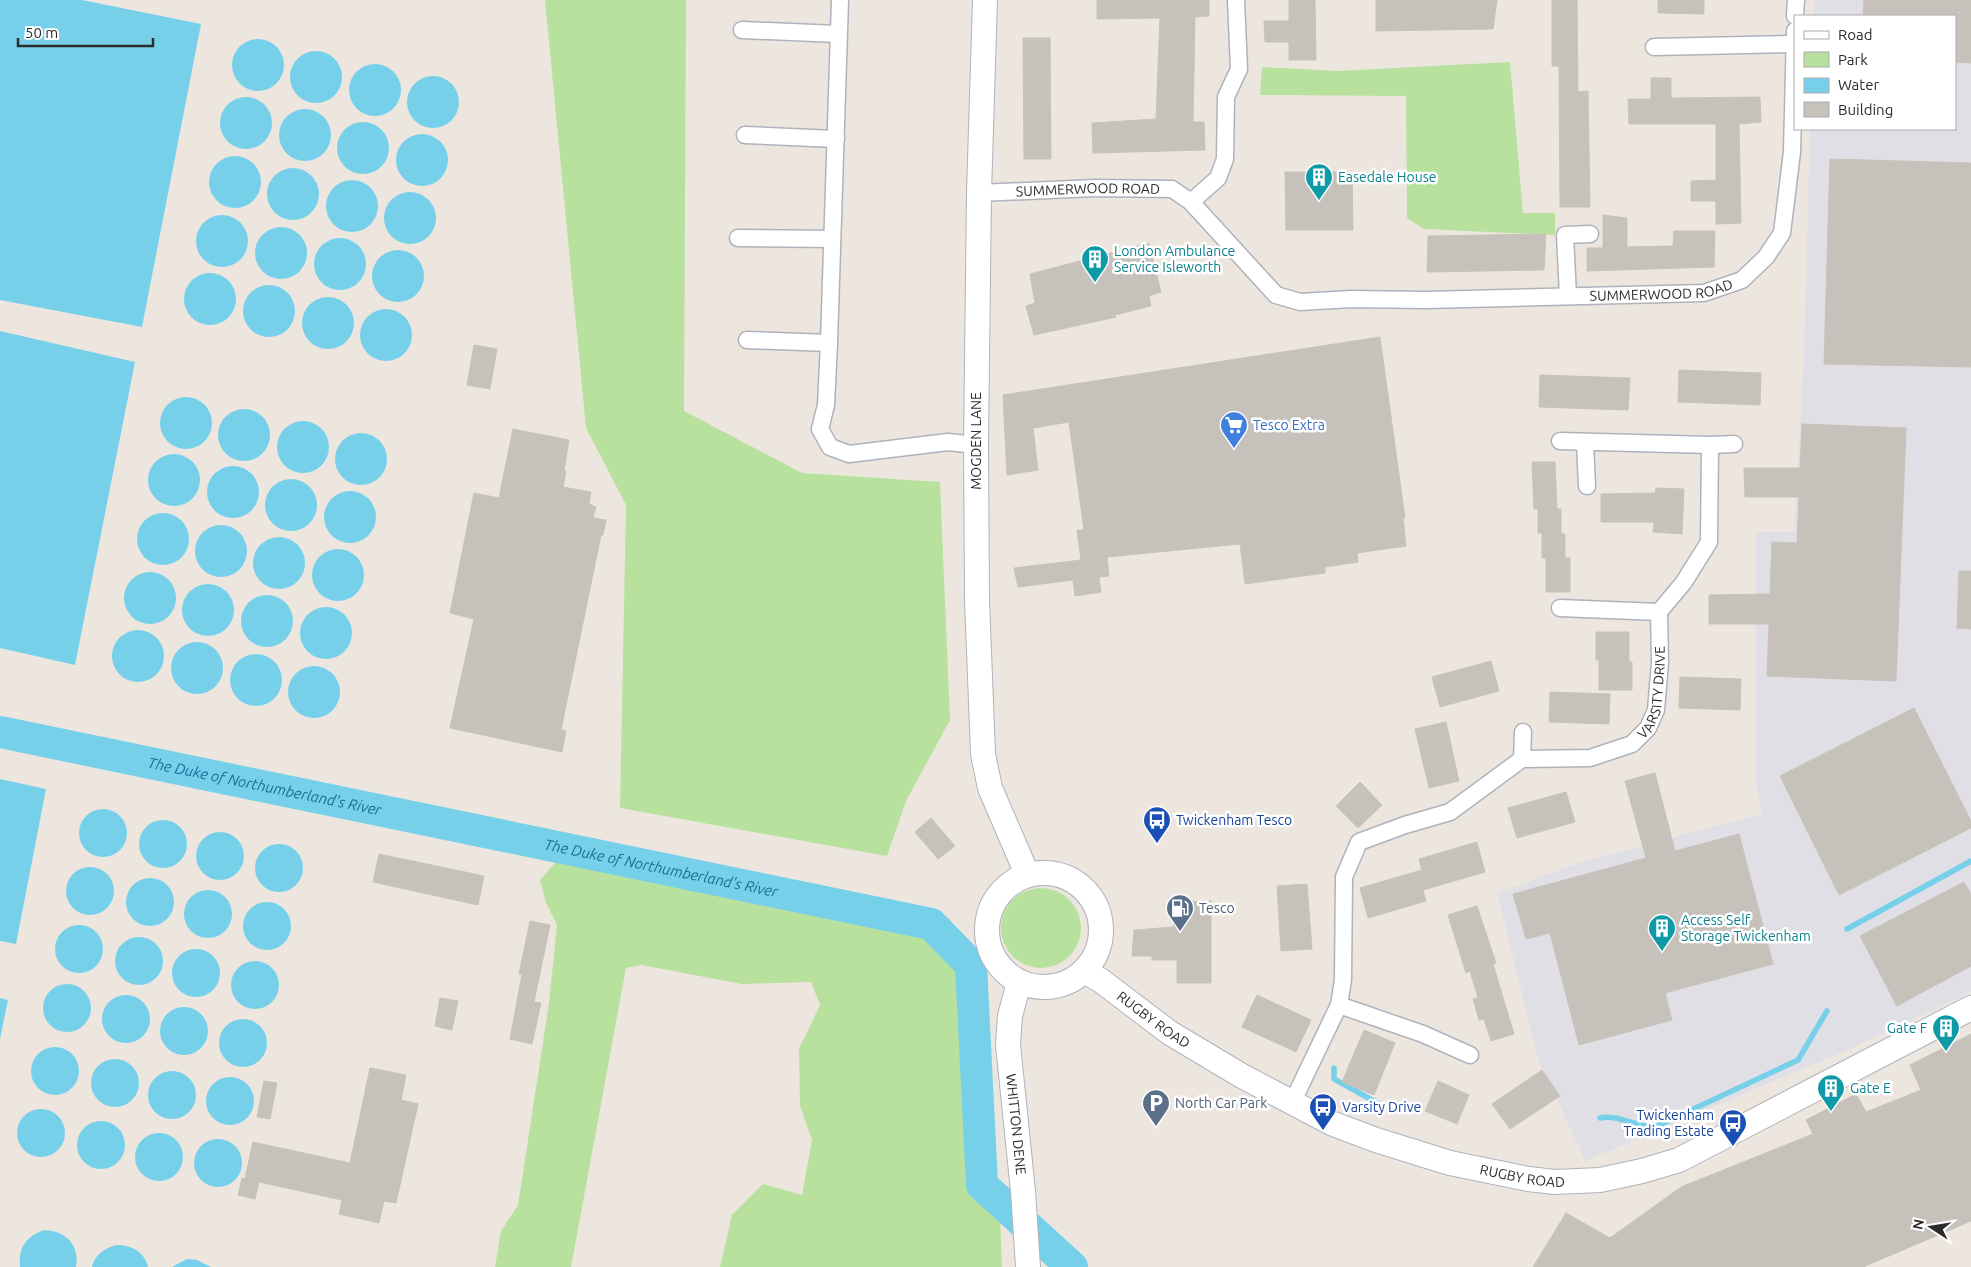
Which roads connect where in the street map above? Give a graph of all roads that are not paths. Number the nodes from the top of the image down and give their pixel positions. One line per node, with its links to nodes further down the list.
1 (840, 0): 7 (street)
2 (985, 0): 12 (street, MOGDEN LANE)
3 (1236, 0): 13 (street)
4 (1796, 0): 5 (street)
5 (1795, 15)
6 (742, 30): 7 (street)
7 (838, 34): 11 (street)
8 (1794, 44): 9 (street); 17 (street, SUMMERWOOD ROAD)
9 (1654, 47)
10 (745, 135): 11 (street)
11 (836, 139): 16 (street)
12 (979, 193): 13 (street, SUMMERWOOD ROAD); 24 (street, MOGDEN LANE)
13 (1191, 202): 17 (street, SUMMERWOOD ROAD)
14 (1590, 234): 17 (street)
15 (738, 238): 16 (street)
16 (832, 239): 19 (street)
17 (1568, 296)
18 (747, 340): 19 (street)
19 (829, 342): 24 (street)
20 (1560, 441): 21 (street)
21 (1585, 443): 22 (street); 25 (street)
22 (1710, 444): 23 (street); 27 (street)
23 (1734, 444)
24 (976, 445): 30 (street, MOGDEN LANE)
25 (1587, 486)
26 (1560, 608): 27 (street)
27 (1659, 612): 29 (street, VARSITY DRIVE)
28 (1523, 732): 29 (street)
29 (1522, 759): 33 (street)
30 (1027, 874): 31 (street); 32 (street)
31 (1084, 971): 32 (street); 36 (street, RUGBY ROAD)
32 (1019, 982): 37 (street, WHITTON DENE)
33 (1339, 1005): 35 (street); 36 (street)
34 (1971, 1008): 36 (street, RUGBY ROAD)
35 (1470, 1055)
36 (1292, 1103)
37 (1028, 1267)

